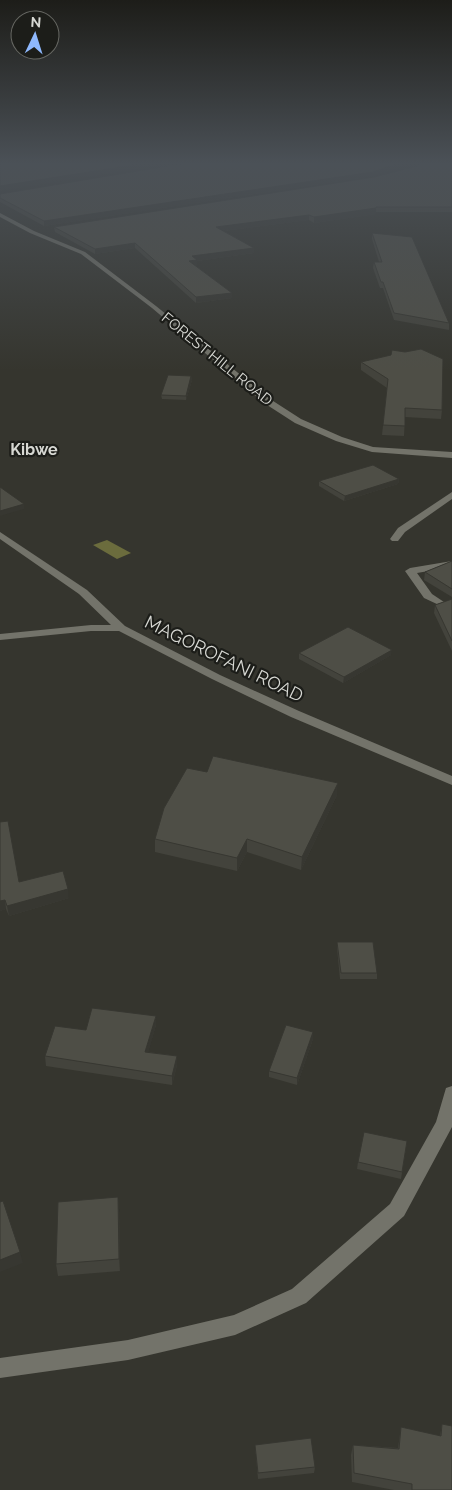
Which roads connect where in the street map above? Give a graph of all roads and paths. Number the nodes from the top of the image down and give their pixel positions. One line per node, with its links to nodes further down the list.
1 (32, 232): 2 (street); 3 (street, FOREST HILL ROAD)
2 (37, 232)
3 (452, 455)
4 (452, 495): 6 (street)
5 (0, 535): 9 (street, MAGOROFANI ROAD)
6 (395, 540)
7 (452, 564): 8 (street)
8 (439, 602)
9 (121, 628): 10 (street); 11 (street, MAGOROFANI ROAD)
10 (0, 637)
11 (452, 781)
12 (452, 1093): 13 (street)
13 (0, 1368)

